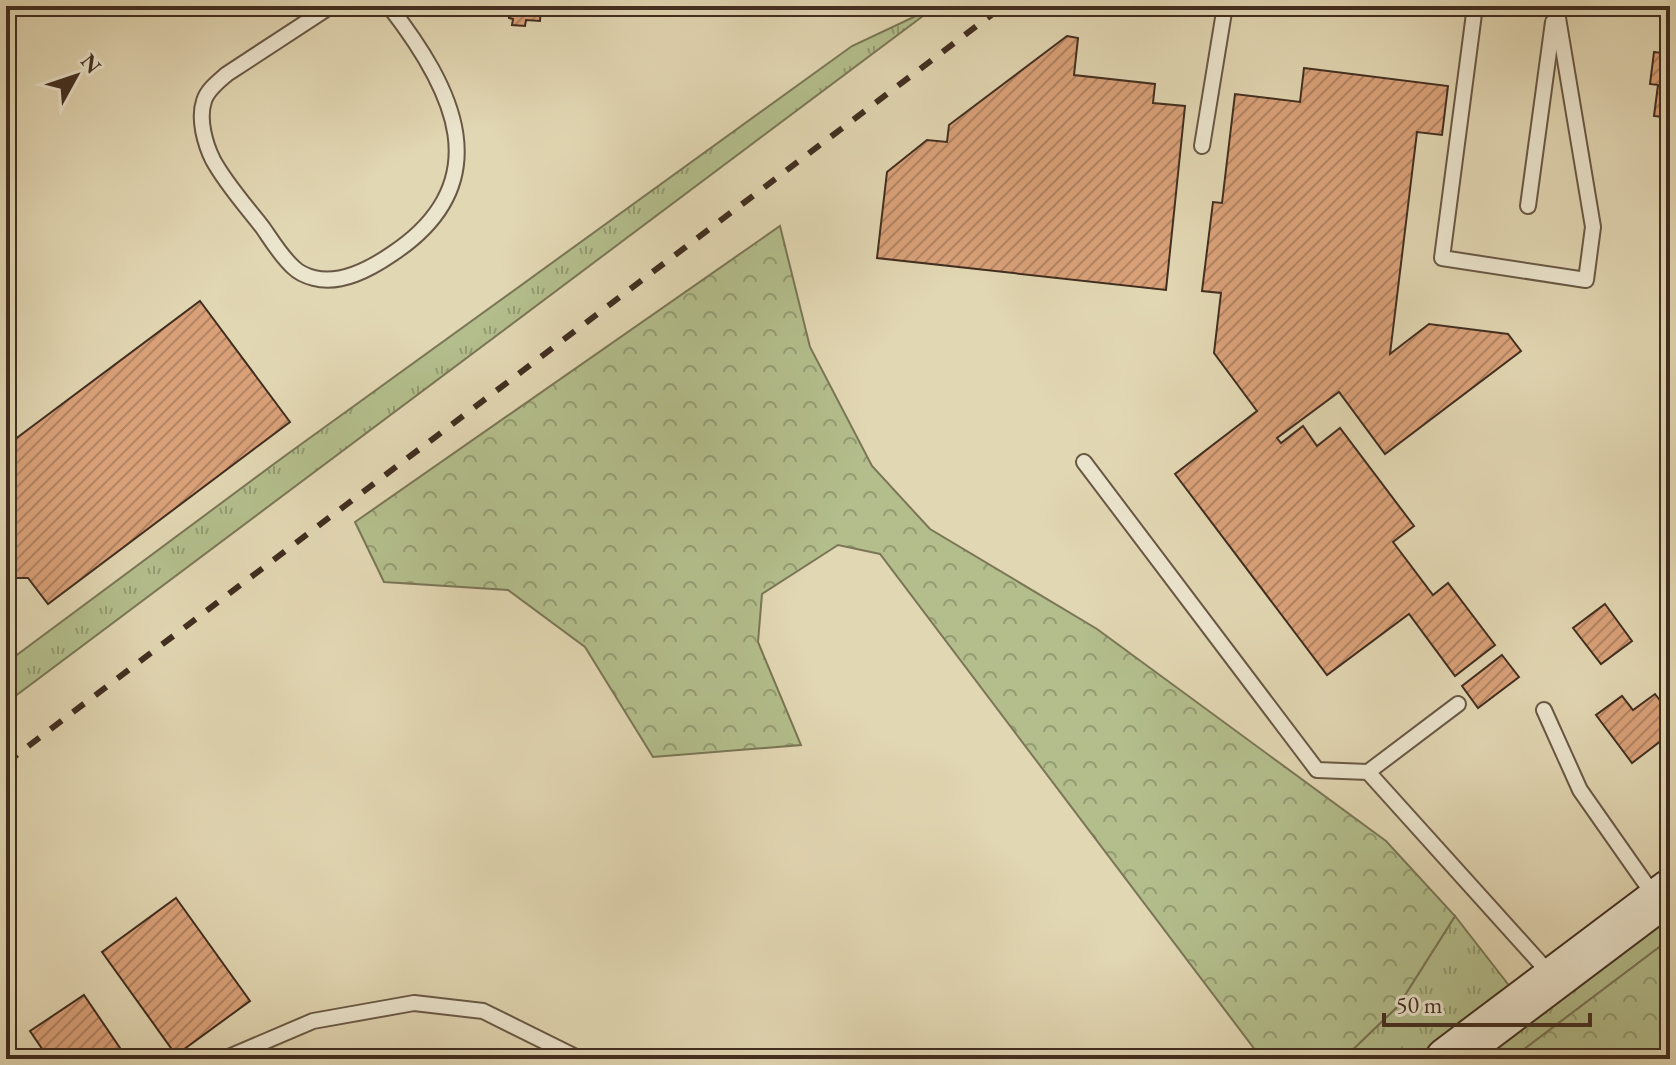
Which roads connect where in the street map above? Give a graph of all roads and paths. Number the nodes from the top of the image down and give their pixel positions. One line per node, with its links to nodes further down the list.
1 (331, 6): 2 (lane)
2 (389, 6)
3 (1225, 6): 5 (lane)
4 (1475, 6): 6 (lane)
5 (1202, 146)
6 (1528, 206)
7 (1084, 462): 10 (lane)
8 (1458, 704): 10 (lane)
9 (1544, 710): 11 (lane)
10 (1368, 772): 12 (lane)
11 (1664, 896): 12 (street)
12 (1553, 979): 15 (street)
13 (224, 1059): 14 (lane)
14 (580, 1059)
15 (1447, 1059)

